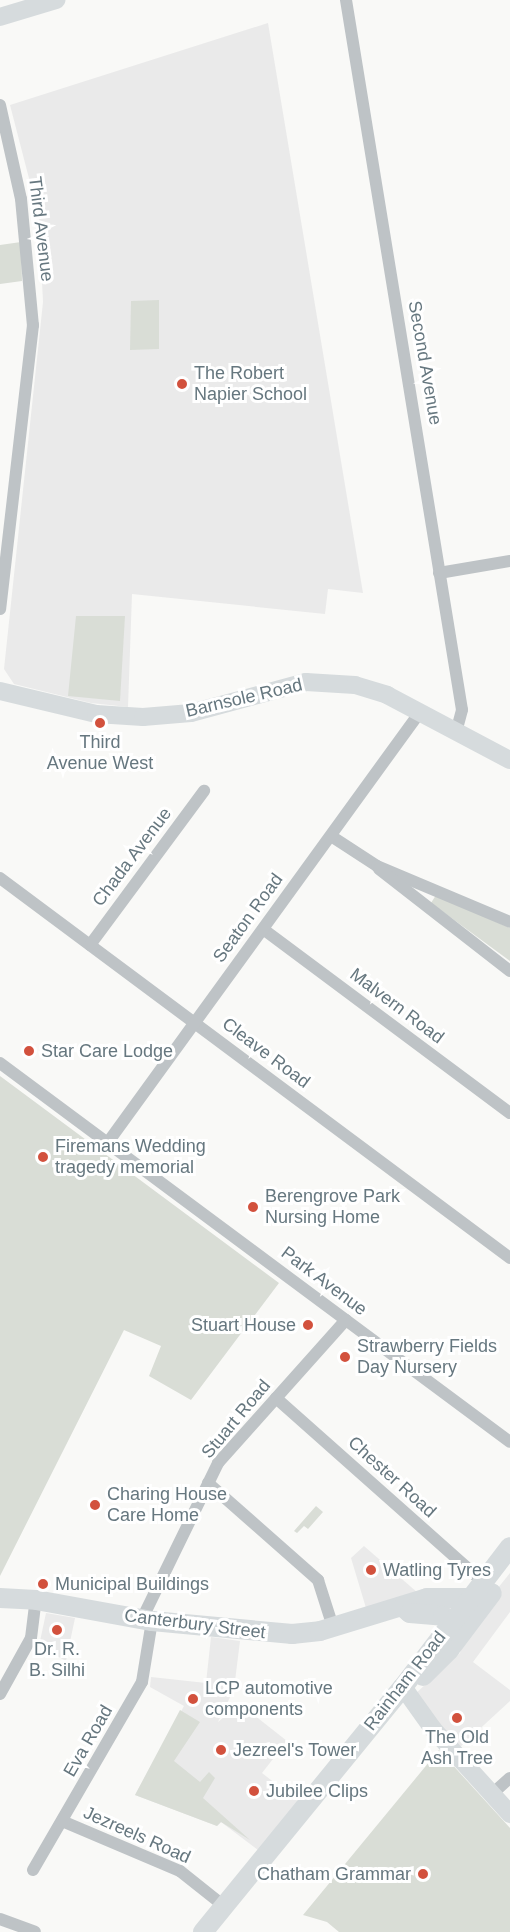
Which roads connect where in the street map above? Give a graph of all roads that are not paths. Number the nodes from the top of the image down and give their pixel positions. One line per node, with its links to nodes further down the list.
1 (56, 0): 3 (street)
2 (346, 0): 6 (street, Second Avenue)
3 (0, 17)
4 (0, 105): 7 (street, Third Avenue)
5 (510, 561): 6 (street)
6 (439, 573): 10 (street, Second Avenue)
7 (0, 609)
8 (0, 691): 9 (street, Barnsole Road)
9 (420, 712): 10 (street, Barnsole Road); 13 (street, Seaton Road)
10 (456, 733): 11 (street, Barnsole Road)
11 (510, 760)
12 (204, 791): 20 (street, Chada Avenue)
13 (331, 836): 14 (street); 19 (street, Seaton Road)
14 (377, 866): 16 (street); 17 (street)
15 (0, 878): 20 (street, Cleave Road)
16 (427, 885): 17 (street); 18 (street)
17 (417, 901): 21 (street)
18 (510, 922)
19 (262, 929): 22 (street, Seaton Road); 24 (street, Malvern Road)
20 (90, 945): 22 (street, Cleave Road)
21 (510, 971)
22 (194, 1022): 25 (street, Seaton Road); 26 (street, Cleave Road)
23 (0, 1063): 25 (street, Park Avenue)
24 (510, 1113)
25 (106, 1144): 27 (street, Park Avenue)
26 (510, 1258)
27 (346, 1320): 28 (street, Stuart Road); 29 (street, Park Avenue)
28 (276, 1398): 30 (street, Stuart Road); 33 (street, Chester Road)
29 (510, 1442)
30 (208, 1483): 38 (street, Stuart Road); 40 (street)
31 (510, 1546): 33 (main road, Rainham Road)
32 (510, 1569): 39 (main road)
33 (483, 1582): 35 (main road, Rainham Road)
34 (0, 1598): 36 (main road, Canterbury Street)
35 (471, 1598): 37 (main road, Canterbury Street); 39 (main road, Rainham Road)
36 (36, 1600): 38 (main road, Canterbury Street); 43 (street)
37 (396, 1609): 39 (main road); 40 (main road, Canterbury Street); 41 (main road)
38 (147, 1620): 40 (main road, Canterbury Street); 47 (street, Eva Road)
39 (459, 1625): 41 (main road, Rainham Road); 42 (main road)
40 (333, 1627)
41 (431, 1649): 42 (main road, Rainham Road)
42 (403, 1687): 45 (street); 49 (main road, Rainham Road)
43 (0, 1694)
44 (510, 1778): 45 (street)
45 (492, 1794): 46 (street)
46 (510, 1814)
47 (62, 1821): 48 (street, Eva Road); 49 (street, Jezreels Road)
48 (33, 1870)
49 (224, 1906): 52 (main road, Rainham Road)
50 (0, 1919): 51 (street)
51 (34, 1932)
52 (202, 1932)

